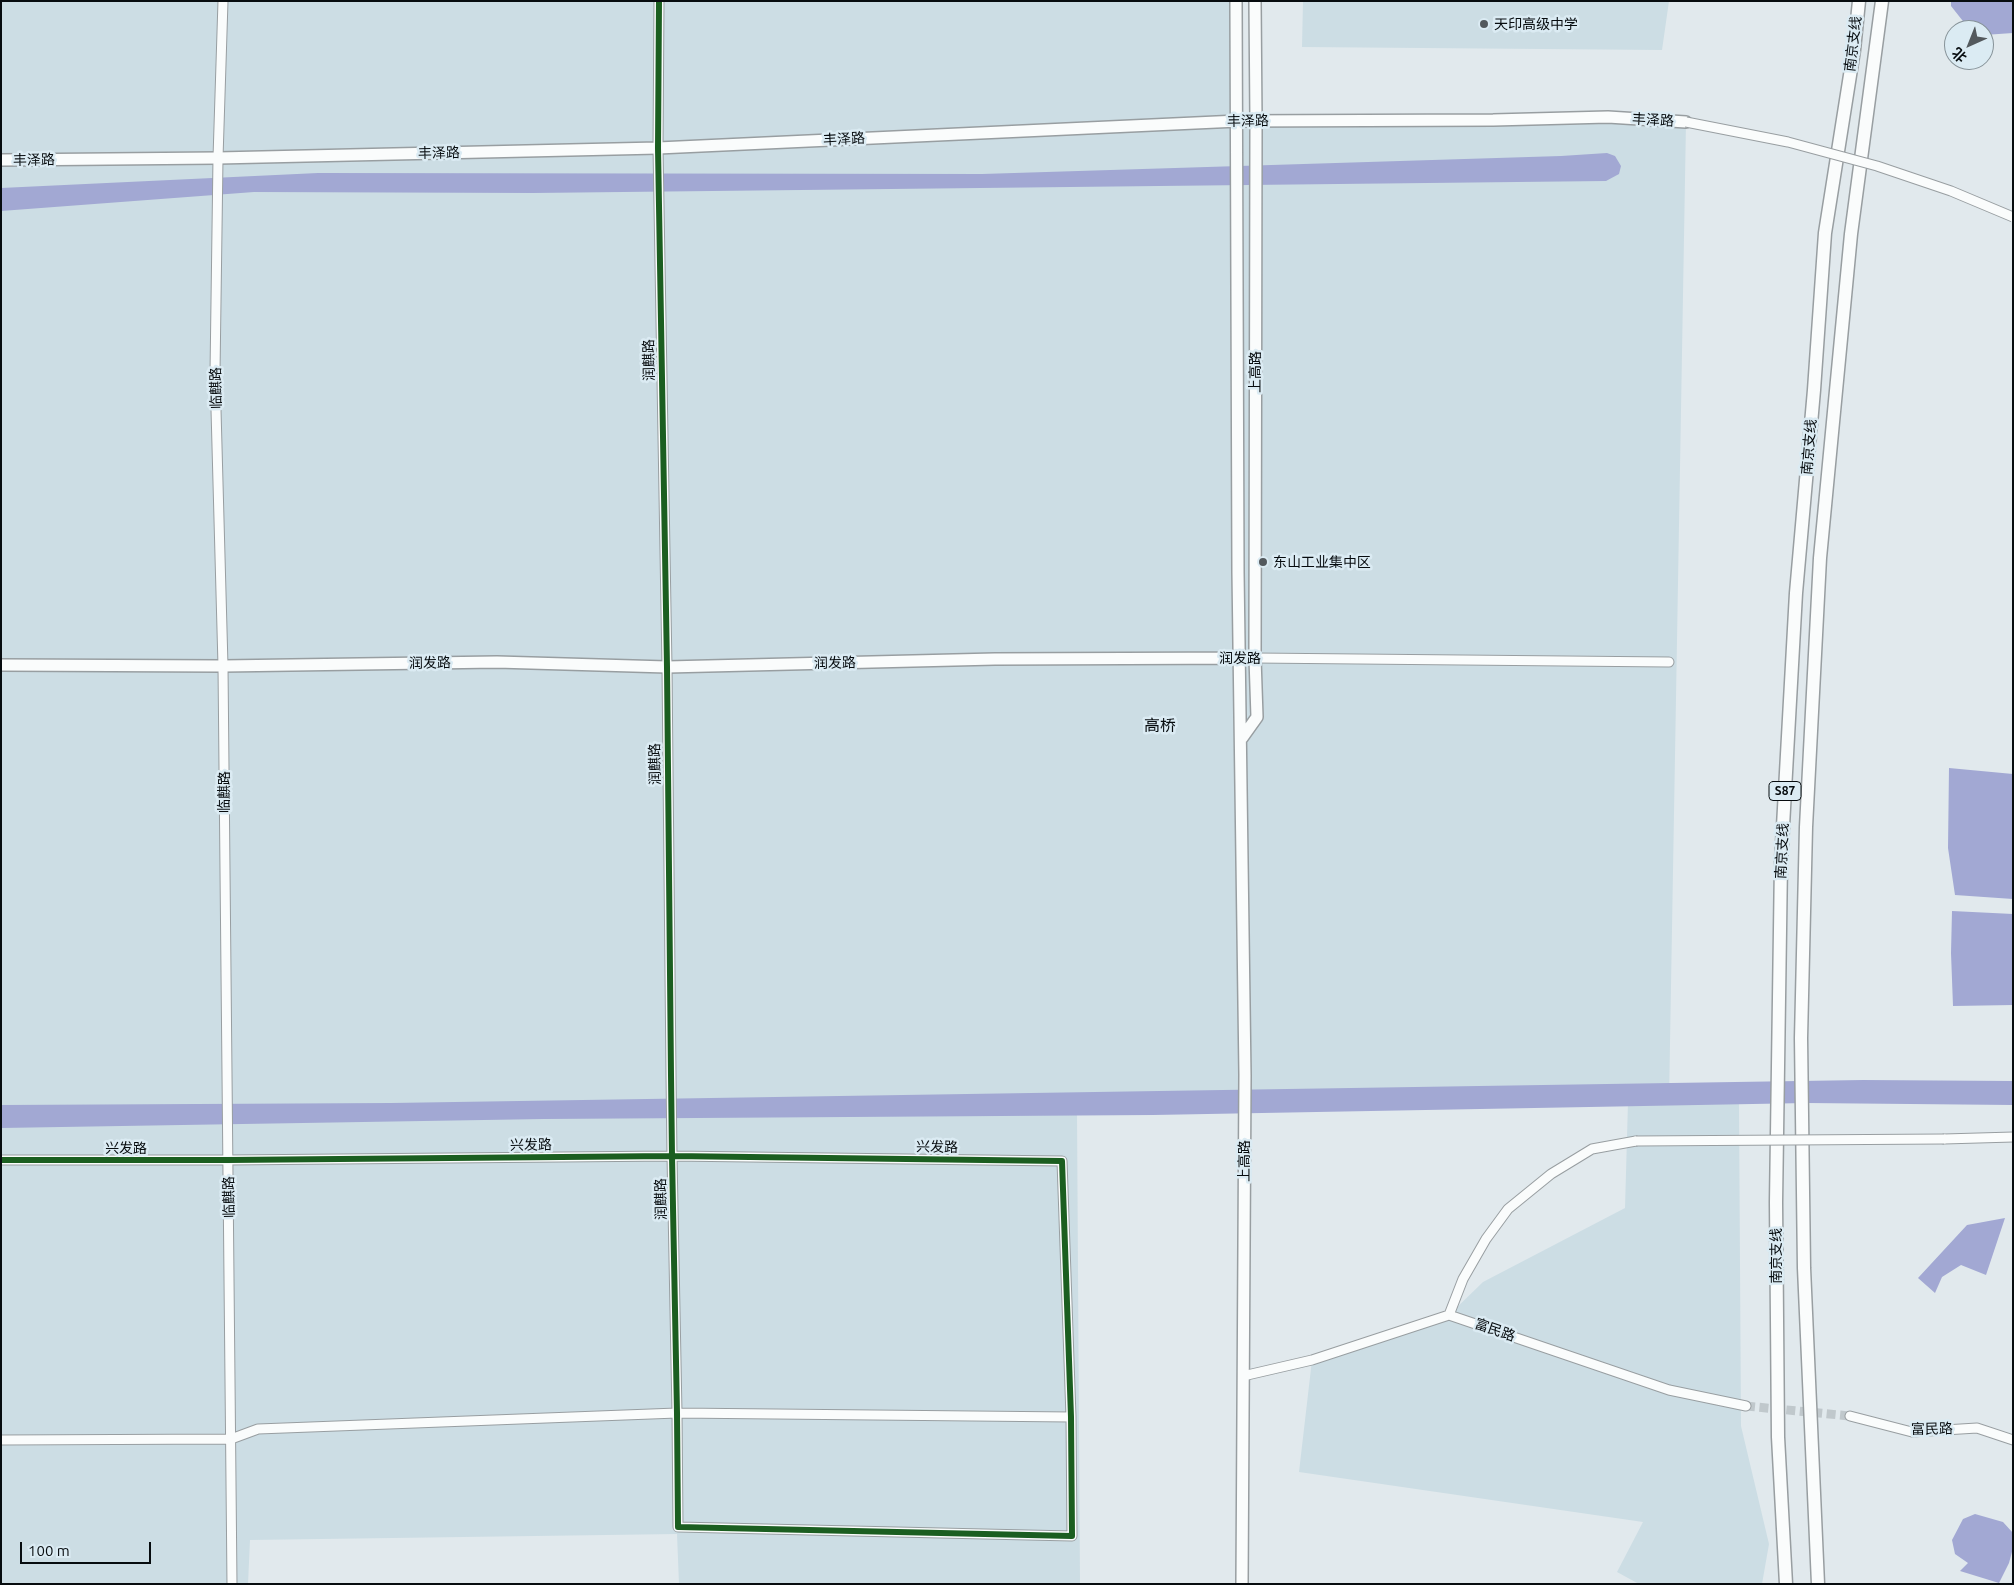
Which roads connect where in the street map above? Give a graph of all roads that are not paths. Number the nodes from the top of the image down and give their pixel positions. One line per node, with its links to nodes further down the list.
1 (223, 1): 11 (street, 临麒路)
2 (659, 1): 10 (street, 润麒路)
3 (1236, 1): 8 (main road, 上高路)
4 (1255, 1): 7 (main road, 上高路)
5 (1858, 1): 36 (highway, 南京支线 / S87)
6 (1882, 1): 37 (highway, 南京支线 / S87)
7 (1256, 120): 8 (main road, 丰泽路); 9 (main road, 丰泽路); 15 (main road, 上高路)
8 (1238, 121): 10 (main road, 丰泽路); 14 (main road, 上高路)
9 (1686, 122): 13 (street, bridge)
10 (658, 148): 11 (main road, 丰泽路); 19 (street, 润麒路)
11 (218, 158): 12 (main road, 丰泽路); 18 (street, 临麒路)
12 (1, 160)
13 (2013, 217)
14 (1241, 658): 15 (main road, 润发路); 19 (main road, 润发路); 20 (main road, 上高路)
15 (1255, 658): 16 (street, 润发路); 20 (main road, 上高路)
16 (1669, 662)
17 (1, 665): 18 (main road, 润发路)
18 (223, 666): 19 (main road, 润发路); 24 (street, 临麒路)
19 (667, 667): 22 (street, 润麒路)
20 (1242, 738): 26 (main road, 上高路)
21 (2013, 1137): 25 (street, bridge)
22 (672, 1156): 24 (street, 兴发路); 28 (street, 润麒路); 30 (street, 兴发路)
23 (1, 1160): 24 (street, 兴发路)
24 (228, 1160): 31 (street, 临麒路)
25 (1449, 1315): 26 (street); 27 (street, 富民路)
26 (1243, 1376): 35 (main road, 上高路)
27 (1746, 1406)
28 (677, 1413): 30 (street); 30 (street, 润麒路); 31 (street)
29 (1850, 1416): 33 (street, 富民路)
30 (1072, 1417)
31 (231, 1439): 32 (street); 34 (street, 临麒路)
32 (1, 1440)
33 (2013, 1440)
34 (232, 1584)
35 (1242, 1584)
36 (1786, 1584)
37 (1818, 1584)

